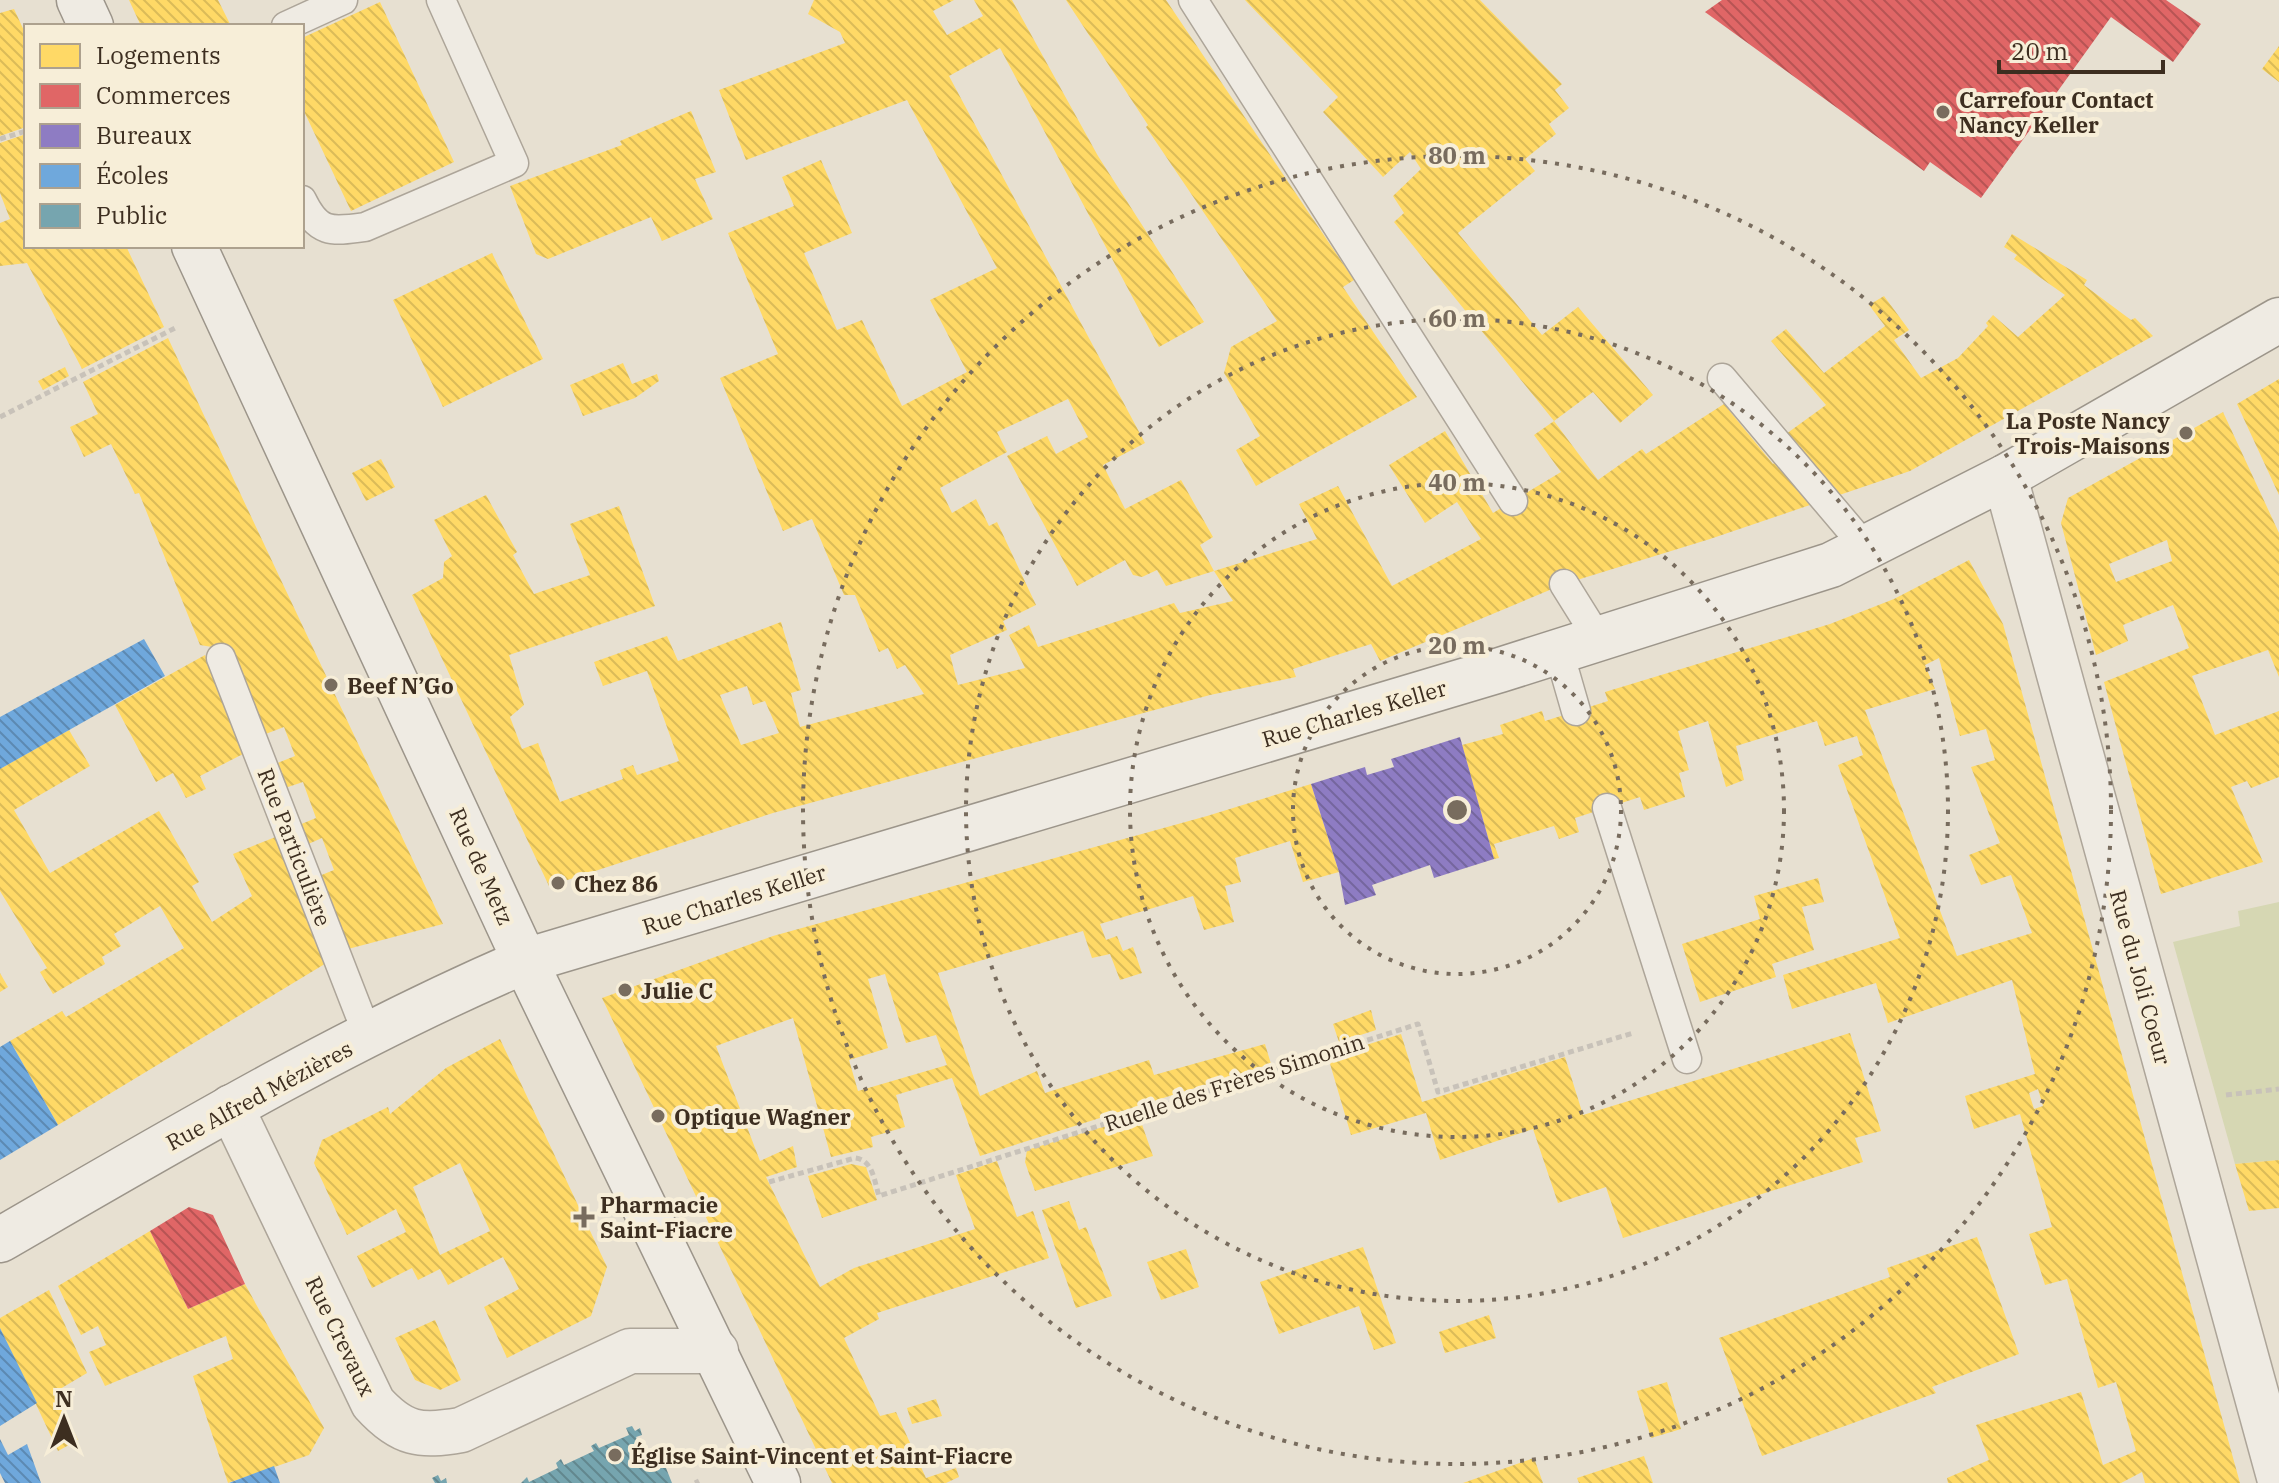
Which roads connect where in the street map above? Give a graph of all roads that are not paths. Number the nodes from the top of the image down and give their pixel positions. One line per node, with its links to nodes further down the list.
1 (79, 0): 5 (main road)
2 (343, 0): 6 (lane)
3 (441, 0): 7 (lane)
4 (1193, 0): 12 (lane)
5 (90, 24)
6 (290, 24)
7 (304, 204)
8 (195, 248): 19 (main road, Rue de Metz)
9 (2279, 320): 11 (main road, Rue Charles Keller)
10 (1722, 378): 13 (lane)
11 (2005, 477): 13 (main road, Rue Charles Keller); 25 (main road, Rue du Joli Coeur)
12 (1513, 501)
13 (1866, 548): 15 (main road, Rue Charles Keller)
14 (1564, 584): 15 (lane)
15 (1579, 646): 17 (lane); 19 (main road, Rue Charles Keller)
16 (221, 658): 20 (lane, Rue Particulière)
17 (1576, 711)
18 (1607, 808): 21 (lane)
19 (525, 961): 20 (main road, Rue Alfred Mézières); 24 (main road, Rue de Metz)
20 (368, 1036): 22 (main road, Rue Alfred Mézières)
21 (1687, 1059)
22 (231, 1107): 23 (main road, Rue Alfred Mézières); 24 (main road, Rue Crevaux)
23 (0, 1240)
24 (716, 1351): 26 (main road, Rue de Metz)
25 (2279, 1477)
26 (778, 1483)

